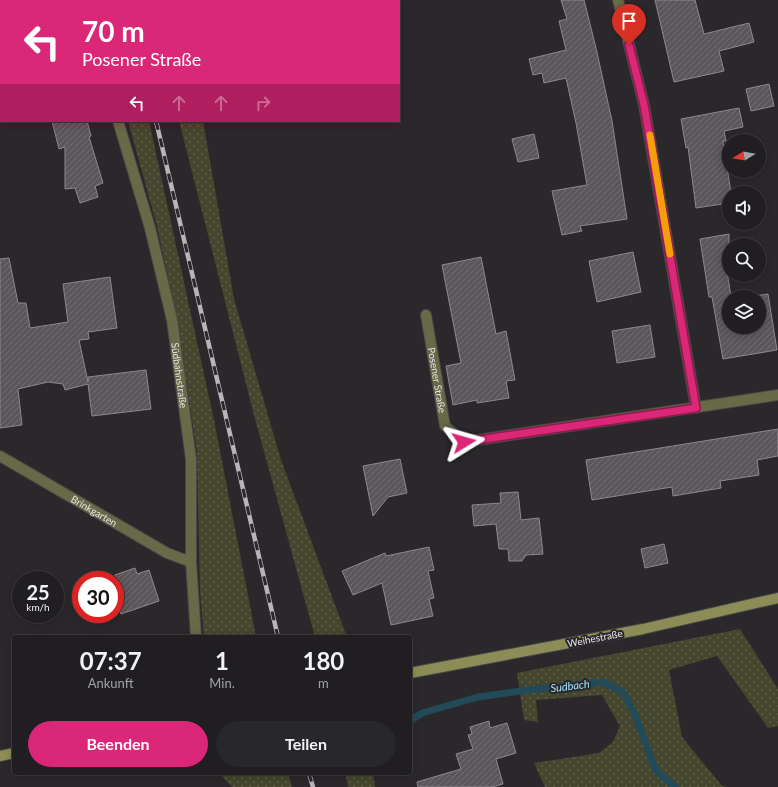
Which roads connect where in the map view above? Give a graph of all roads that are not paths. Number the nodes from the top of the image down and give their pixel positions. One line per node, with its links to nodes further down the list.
1 (618, 0): 5 (street)
2 (118, 122): 7 (street, Südbahnstraße)
3 (426, 315): 5 (street, Posener Straße)
4 (778, 394): 5 (street, Posener Straße)
5 (696, 408)
6 (0, 456): 7 (street, Brinkgarten)
7 (192, 562): 9 (street, Südbahnstraße)
8 (778, 598): 10 (main road, Weihestraße)
9 (196, 635)
10 (412, 673)
11 (12, 753): 12 (main road)
12 (0, 756)

